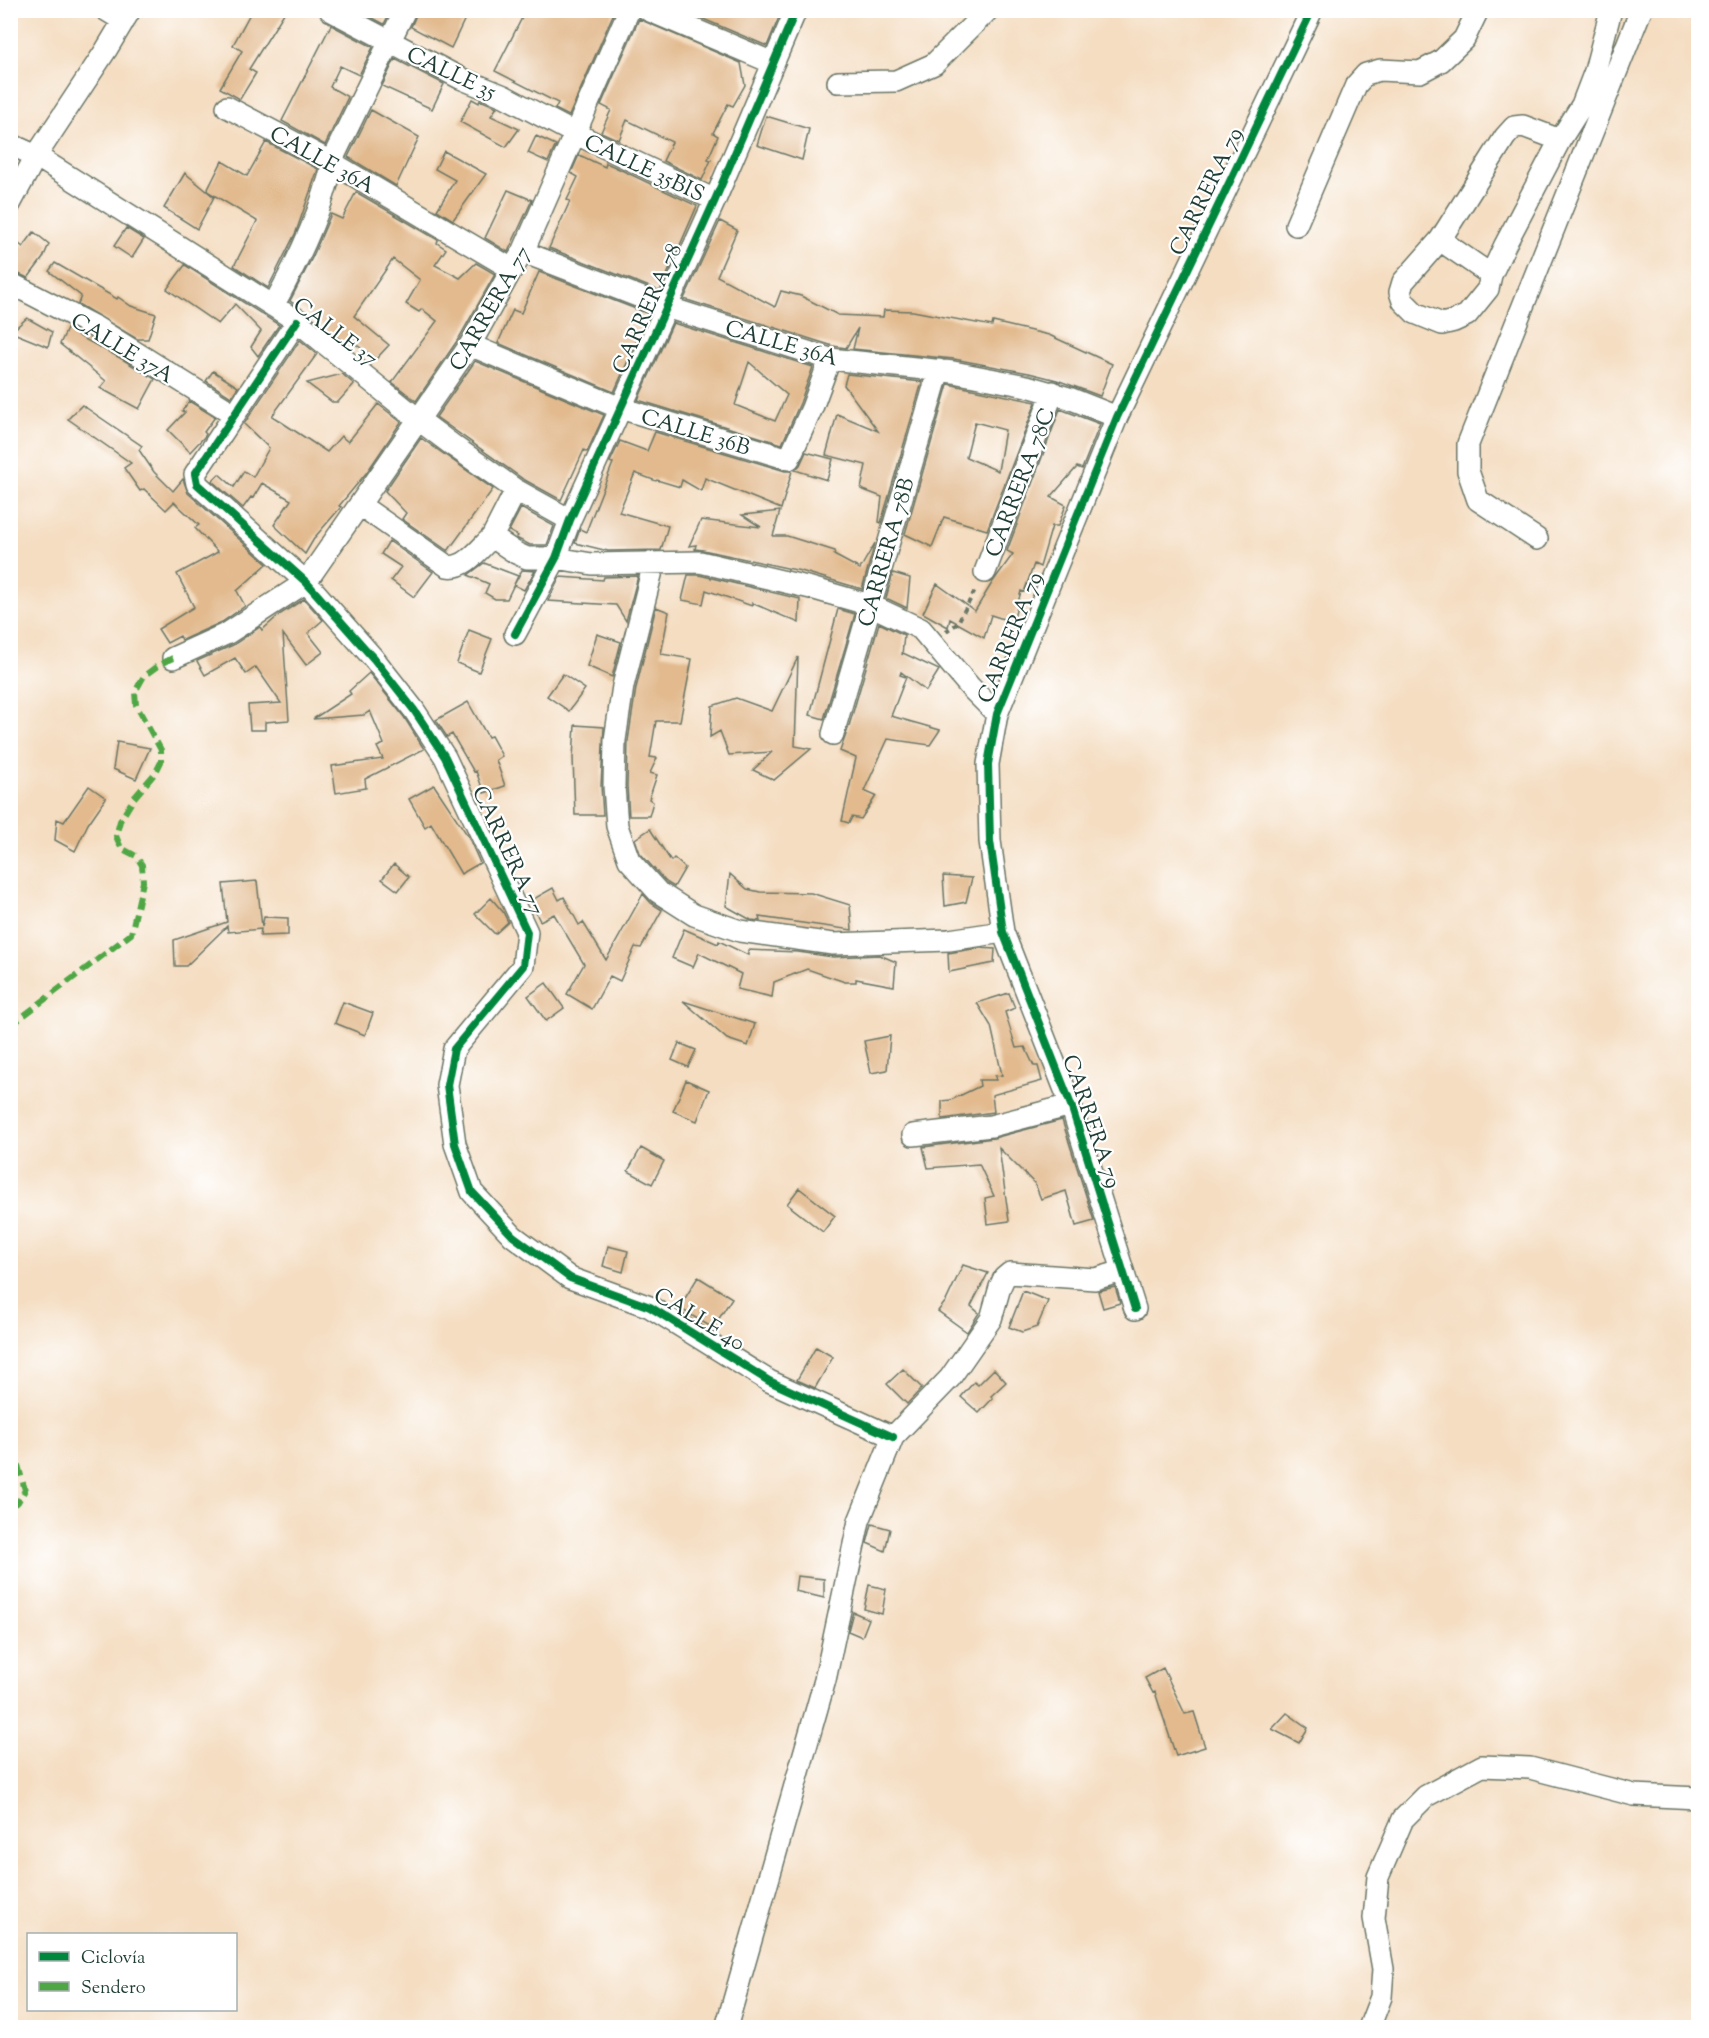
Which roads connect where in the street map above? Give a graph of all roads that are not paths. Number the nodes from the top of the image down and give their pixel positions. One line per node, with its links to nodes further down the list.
1 (330, 10): 12 (street, CALLE 35)
2 (405, 10): 12 (street)
3 (629, 10): 16 (street, CARRERA 77)
4 (648, 10): 13 (street)
5 (796, 10): 13 (street, CARRERA 78)
6 (988, 10): 14 (street)
7 (1312, 10): 37 (street, CARRERA 79)
8 (1478, 10): 23 (street)
9 (1611, 10): 17 (street)
10 (1641, 10): 43 (street)
11 (120, 14): 19 (street)
12 (389, 41): 16 (street, CALLE 35); 20 (street)
13 (773, 63): 21 (street, CARRERA 78)
14 (838, 82)
15 (227, 107): 20 (street, CALLE 36A)
16 (574, 133): 21 (street, CALLE 35BIS); 25 (street, CARRERA 77)
17 (1560, 140): 24 (street); 26 (street)
18 (10, 144): 19 (street, CALLE 37)
19 (36, 156): 22 (street); 28 (street, CALLE 37)
20 (331, 162): 25 (street, CALLE 36A); 28 (street)
21 (715, 200): 29 (street, CARRERA 78)
22 (10, 204)
23 (1296, 225)
24 (1440, 240): 26 (street); 26 (street)
25 (518, 260): 29 (street, CALLE 36A); 31 (street, CARRERA 77)
26 (1491, 275)
27 (10, 283): 36 (street, CALLE 37A)
28 (273, 306): 30 (street, CALLE 37)
29 (666, 308): 32 (street, CALLE 36A); 35 (street, CARRERA 78)
30 (297, 321): 36 (street); 38 (street, CALLE 37)
31 (470, 345): 35 (street, CALLE 36B); 38 (street, CARRERA 77)
32 (830, 359): 33 (street, CALLE 36A); 35 (street, CALLE 36B)
33 (939, 370): 34 (street, CALLE 36A); 48 (street, CARRERA 78B)
34 (1053, 392): 37 (street, CALLE 36A); 46 (street, CARRERA 78C)
35 (620, 408): 41 (street, CARRERA 78)
36 (234, 414): 47 (street)
37 (1117, 417): 51 (street, CARRERA 79)
38 (419, 420): 39 (street, CALLE 37); 40 (street, CARRERA 77)
39 (516, 490): 41 (street, CALLE 37); 42 (street)
40 (360, 505): 42 (street); 47 (street, CARRERA 77)
41 (570, 520): 44 (street, CARRERA 78)
42 (492, 537): 44 (street)
43 (1537, 539)
44 (556, 558): 45 (street); 49 (street, CARRERA 78)
45 (654, 563): 48 (street); 53 (street)
46 (985, 572)
47 (306, 582): 50 (street, CARRERA 77); 56 (street, CARRERA 77)
48 (870, 605): 51 (street); 52 (street, CARRERA 78B)
49 (519, 626)
50 (173, 658)
51 (997, 714): 53 (street, CARRERA 79)
52 (833, 734)
53 (1003, 932): 54 (street, CARRERA 79)
54 (1071, 1105): 55 (street); 57 (street, CARRERA 79)
55 (913, 1135)
56 (472, 1192): 59 (street, CALLE 40)
57 (1123, 1271): 58 (street, CARRERA 79); 59 (street)
58 (1135, 1309)
59 (893, 1437): 61 (street)
60 (1698, 1798): 62 (street)
61 (726, 2028)
62 (1369, 2028)

